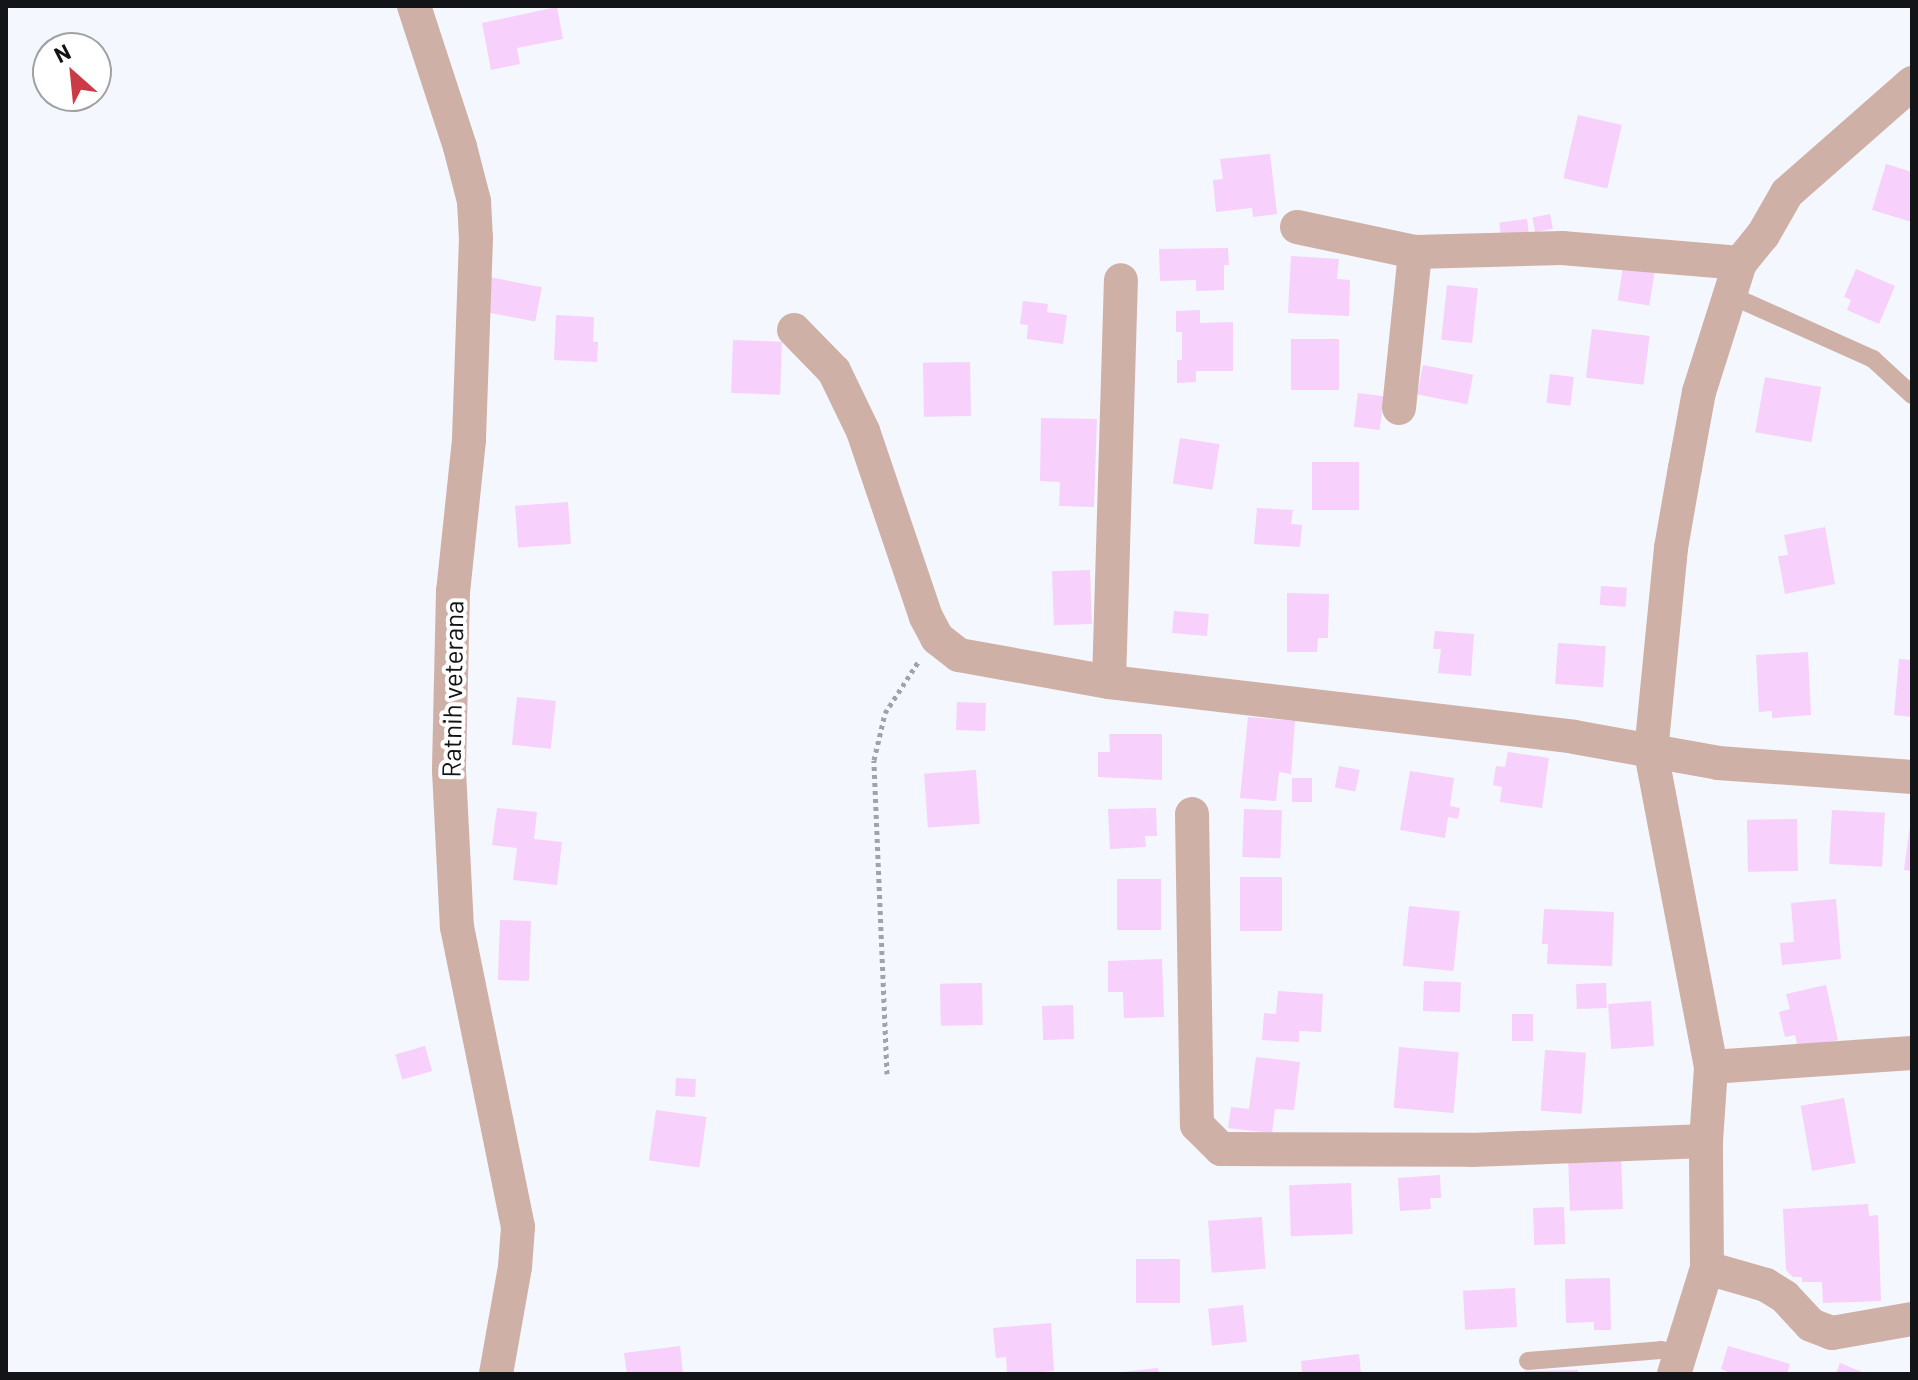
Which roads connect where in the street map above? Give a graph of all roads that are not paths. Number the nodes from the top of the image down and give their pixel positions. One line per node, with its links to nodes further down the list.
1 (414, 6): 22 (street, Ratnih veterana)
2 (1912, 83): 5 (street)
3 (1297, 227): 4 (street)
4 (1415, 252): 5 (street); 10 (street)
5 (1740, 263): 7 (street)
6 (1121, 280): 11 (street)
7 (1730, 295): 9 (lane); 12 (street)
8 (794, 330): 11 (street)
9 (1912, 395)
10 (1399, 408)
11 (1109, 682): 12 (street)
12 (1651, 752): 13 (street); 16 (street)
13 (1912, 777)
14 (1192, 814): 17 (street)
15 (1912, 1053): 16 (street)
16 (1711, 1067): 17 (street)
17 (1706, 1141): 18 (street)
18 (1707, 1268): 19 (street); 21 (street)
19 (1912, 1319)
20 (1528, 1361): 21 (lane)
21 (1677, 1364)
22 (496, 1374)

